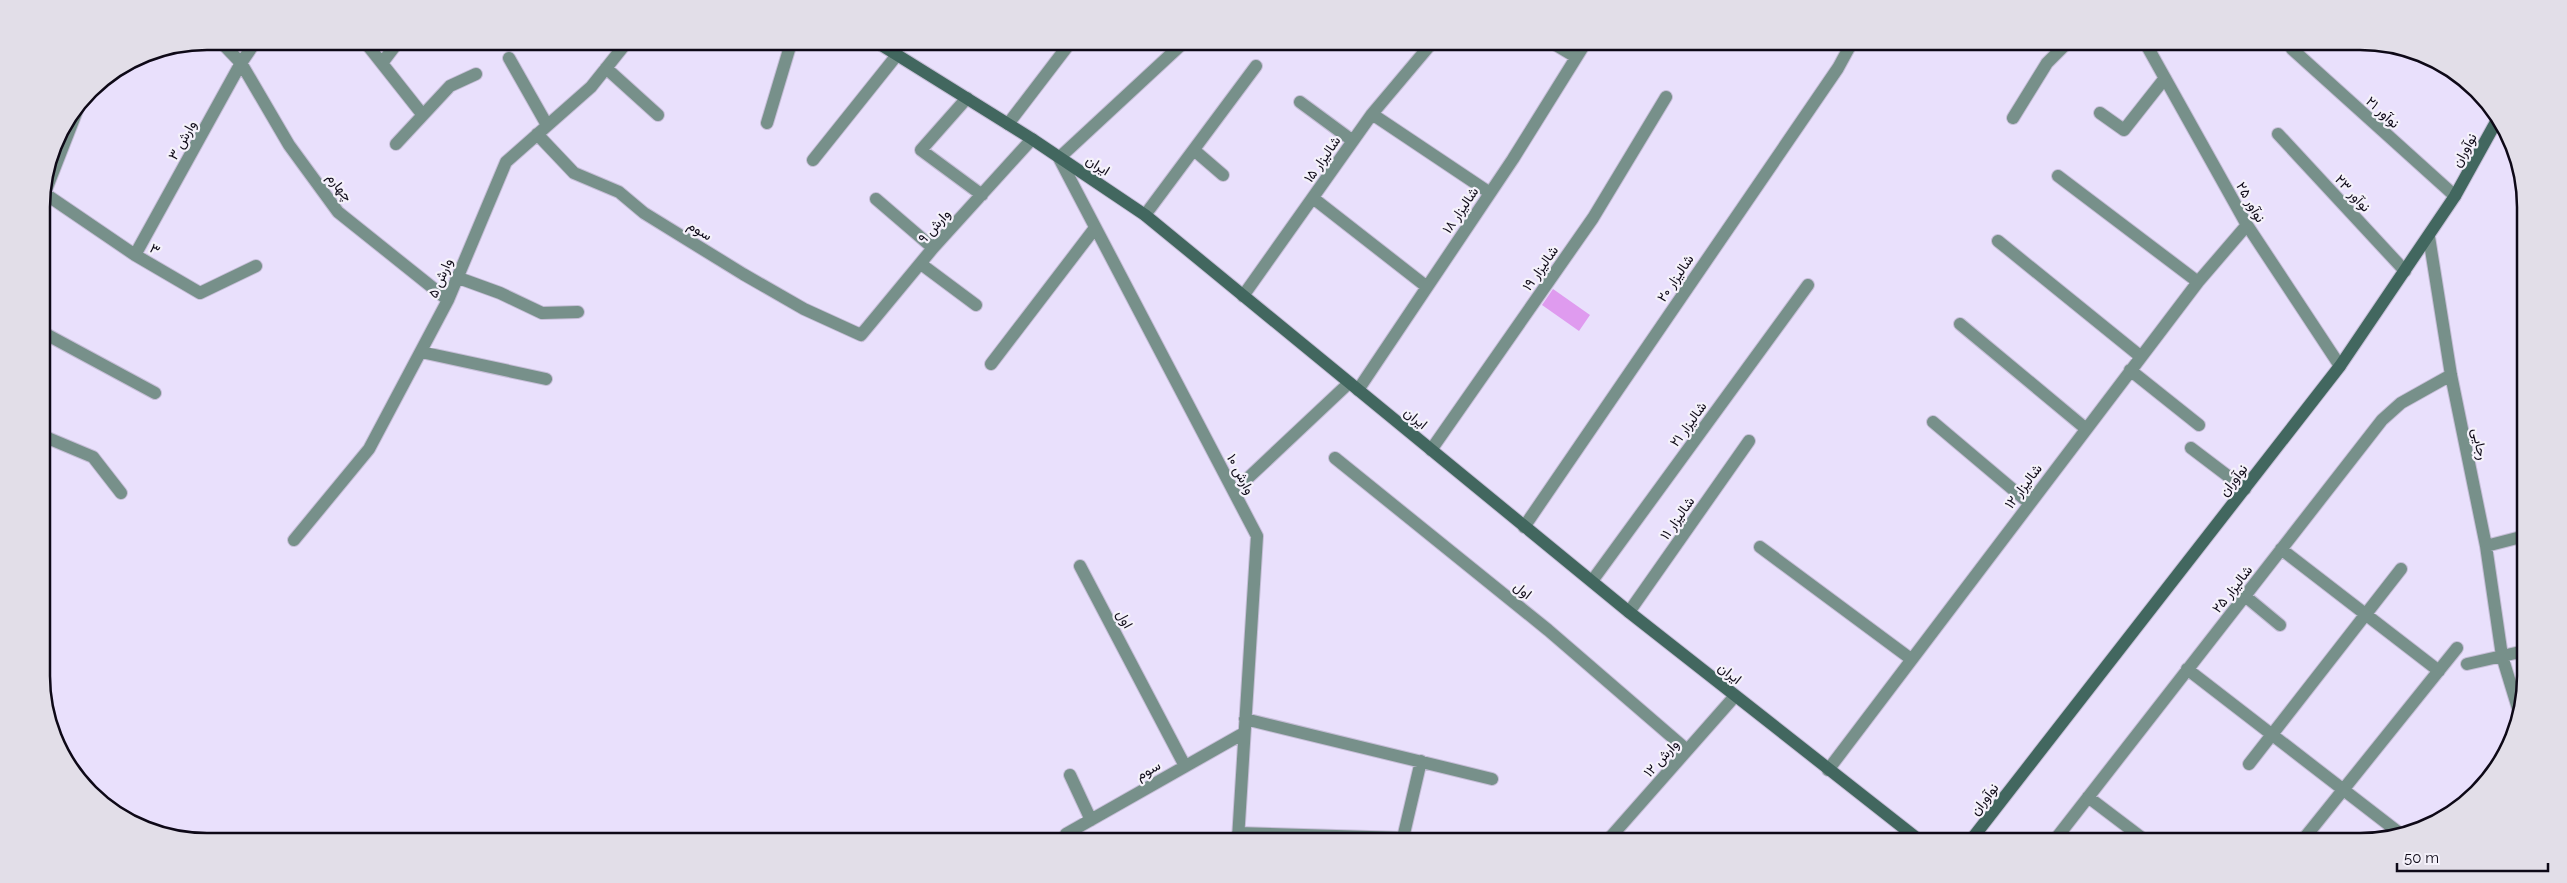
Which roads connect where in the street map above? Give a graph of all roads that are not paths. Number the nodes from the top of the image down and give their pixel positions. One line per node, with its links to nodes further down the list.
1 (229, 50): 20 (street, چهارم)
2 (250, 50): 20 (street, وارش ۳)
3 (371, 50): 21 (street)
4 (392, 50): 21 (street)
5 (621, 50): 23 (street, وارش ۵)
6 (789, 50): 34 (street)
7 (889, 50): 17 (street, ایران)
8 (1065, 50): 35 (street)
9 (1176, 50): 45 (street)
10 (1426, 50): 31 (street, شالیزار ۱۵)
11 (1564, 50): 18 (street)
12 (1581, 50): 18 (street, شالیزار ۱۸)
13 (1848, 50): 98 (street, شالیزار ۲۰)
14 (2060, 50): 33 (street)
15 (2149, 50): 25 (street, نوآور ۲۵)
16 (2293, 50): 52 (street, نوآور ۲۱)
17 (897, 55): 26 (street, ایران); 46 (street)
18 (1576, 57): 50 (street, شالیزار ۱۸)
19 (509, 58): 36 (street)
20 (242, 63): 62 (street, وارش ۳); 71 (street, چهارم)
21 (382, 63): 30 (street)
22 (1256, 66): 44 (street)
23 (606, 68): 32 (street); 36 (street, وارش ۵)
24 (476, 74): 30 (street)
25 (2165, 78): 29 (street); 57 (street, نوآور ۲۵)
26 (967, 98): 35 (street, ایران); 51 (street)
27 (1666, 98): 92 (street, شالیزار ۱۹)
28 (1300, 102): 42 (street)
29 (2100, 113)
30 (422, 114): 43 (street)
31 (1372, 114): 42 (street, شالیزار ۱۵); 50 (street)
32 (658, 115)
33 (2013, 118)
34 (767, 123)
35 (1008, 124): 41 (street, ایران)
36 (547, 125): 38 (street, وارش ۵)
37 (2494, 125): 52 (street, نوآوران)
38 (537, 134): 66 (street, وارش ۵); 75 (street, سوم)
39 (2278, 134): 65 (street, نوآور ۲۳)
40 (67, 135): 47 (street)
41 (1032, 139): 45 (street, ایران); 51 (street, وارش ۹)
42 (1353, 141): 54 (street, شالیزار ۱۵)
43 (396, 144)
44 (1194, 150): 48 (street); 56 (street)
45 (1059, 158): 56 (street, ایران); 58 (street, وارش ۱۰)
46 (813, 160)
47 (55, 165)
48 (1223, 174)
49 (2058, 176): 67 (street)
50 (1490, 193): 69 (street, شالیزار ۱۸)
51 (982, 195): 61 (street, وارش ۹)
52 (2455, 196): 59 (street, نوآوران)
53 (876, 198): 61 (street)
54 (1313, 198): 69 (street); 70 (street, شالیزار ۱۵)
55 (50, 200): 62 (street, ۳)
56 (1145, 215): 70 (street, ایران)
57 (2247, 225): 67 (street, شالیزار ۱۲); 80 (street, نوآور ۲۵)
58 (1095, 228): 79 (street); 120 (street, وارش ۱۰)
59 (2429, 237): 65 (street, نوآوران); 82 (street, رجایی)
60 (1998, 241): 78 (street)
61 (933, 248): 63 (street, وارش ۹)
62 (135, 255): 64 (street, ۳)
63 (921, 264): 72 (street); 75 (street, وارش ۹)
64 (256, 266)
65 (2405, 271): 80 (street, نوآوران)
66 (456, 277): 71 (street, وارش ۵); 73 (street)
67 (2198, 282): 78 (street, شالیزار ۱۲)
68 (1808, 285): 106 (street, شالیزار ۲۱)
69 (1427, 287): 84 (street, شالیزار ۱۸)
70 (1243, 296): 84 (street, ایران)
71 (448, 300): 77 (street, وارش ۵)
72 (976, 305)
73 (578, 312)
74 (1960, 324): 88 (street)
75 (861, 335)
76 (50, 336): 85 (street)
77 (420, 352): 83 (street); 100 (street, وارش ۵)
78 (2140, 356): 81 (street, شالیزار ۱۲)
79 (991, 364)
80 (2340, 366): 95 (street, نوآوران)
81 (2130, 370): 87 (street); 88 (street, شالیزار ۱۲)
82 (2451, 375): 101 (street, رجایی); 103 (street, شالیزار ۲۵)
83 (546, 379)
84 (1354, 387): 92 (street, ایران); 94 (street, شالیزار ۱۸)
85 (155, 392)
86 (1933, 422): 97 (street)
87 (2199, 425)
88 (2085, 428): 97 (street, شالیزار ۱۲)
89 (50, 439): 96 (street)
90 (1749, 441): 108 (street, شالیزار ۱۱)
91 (2191, 448): 95 (street)
92 (1431, 450): 98 (street, ایران)
93 (1335, 458): 123 (street, اول)
94 (1248, 478)
95 (2245, 489): 139 (street, نوآوران)
96 (121, 493)
97 (2028, 503): 114 (street, شالیزار ۱۲)
98 (1524, 527): 106 (street, ایران)
99 (2517, 538): 101 (street)
100 (294, 540)
101 (2486, 546): 113 (street, رجایی)
102 (1760, 547): 114 (street)
103 (2281, 549): 107 (street, شالیزار ۲۵); 109 (street)
104 (1080, 566): 126 (street, اول)
105 (2401, 569): 109 (street)
106 (1592, 581): 108 (street, ایران)
107 (2245, 596): 110 (street); 116 (street, شالیزار ۲۵)
108 (1629, 612): 118 (street, ایران)
109 (2365, 614): 117 (street); 122 (street)
110 (2280, 626)
111 (2457, 648): 117 (street)
112 (2517, 653): 113 (street)
113 (2502, 656): 115 (street); 119 (street, رجایی)
114 (1911, 659): 127 (street, شالیزار ۱۲)
115 (2467, 664)
116 (2188, 670): 122 (street); 131 (street, شالیزار ۲۵)
117 (2439, 671): 130 (street)
118 (1735, 696): 123 (street, وارش ۱۲); 127 (street, ایران)
119 (2515, 700)
120 (1245, 719): 121 (street, وارش ۱۰); 124 (street)
121 (1244, 733): 126 (street, سوم); 135 (street, وارش ۱۰)
122 (2272, 734): 125 (street); 130 (street)
123 (1687, 750): 137 (street, وارش ۱۲)
124 (1421, 762): 129 (street); 136 (street)
125 (2249, 764)
126 (1185, 766): 132 (street, سوم)
127 (1828, 770): 138 (street, ایران)
128 (1070, 775): 132 (street)
129 (1492, 779)
130 (2345, 790): 133 (street); 142 (street)
131 (2088, 797): 140 (street, شالیزار ۲۵); 141 (street)
132 (1091, 820): 134 (street, سوم)
133 (2395, 829)
134 (1068, 833)
135 (1238, 833)
136 (1405, 833)
137 (1614, 833)
138 (1909, 833)
139 (1976, 833)
140 (2060, 833)
141 (2135, 833)
142 (2309, 833)

